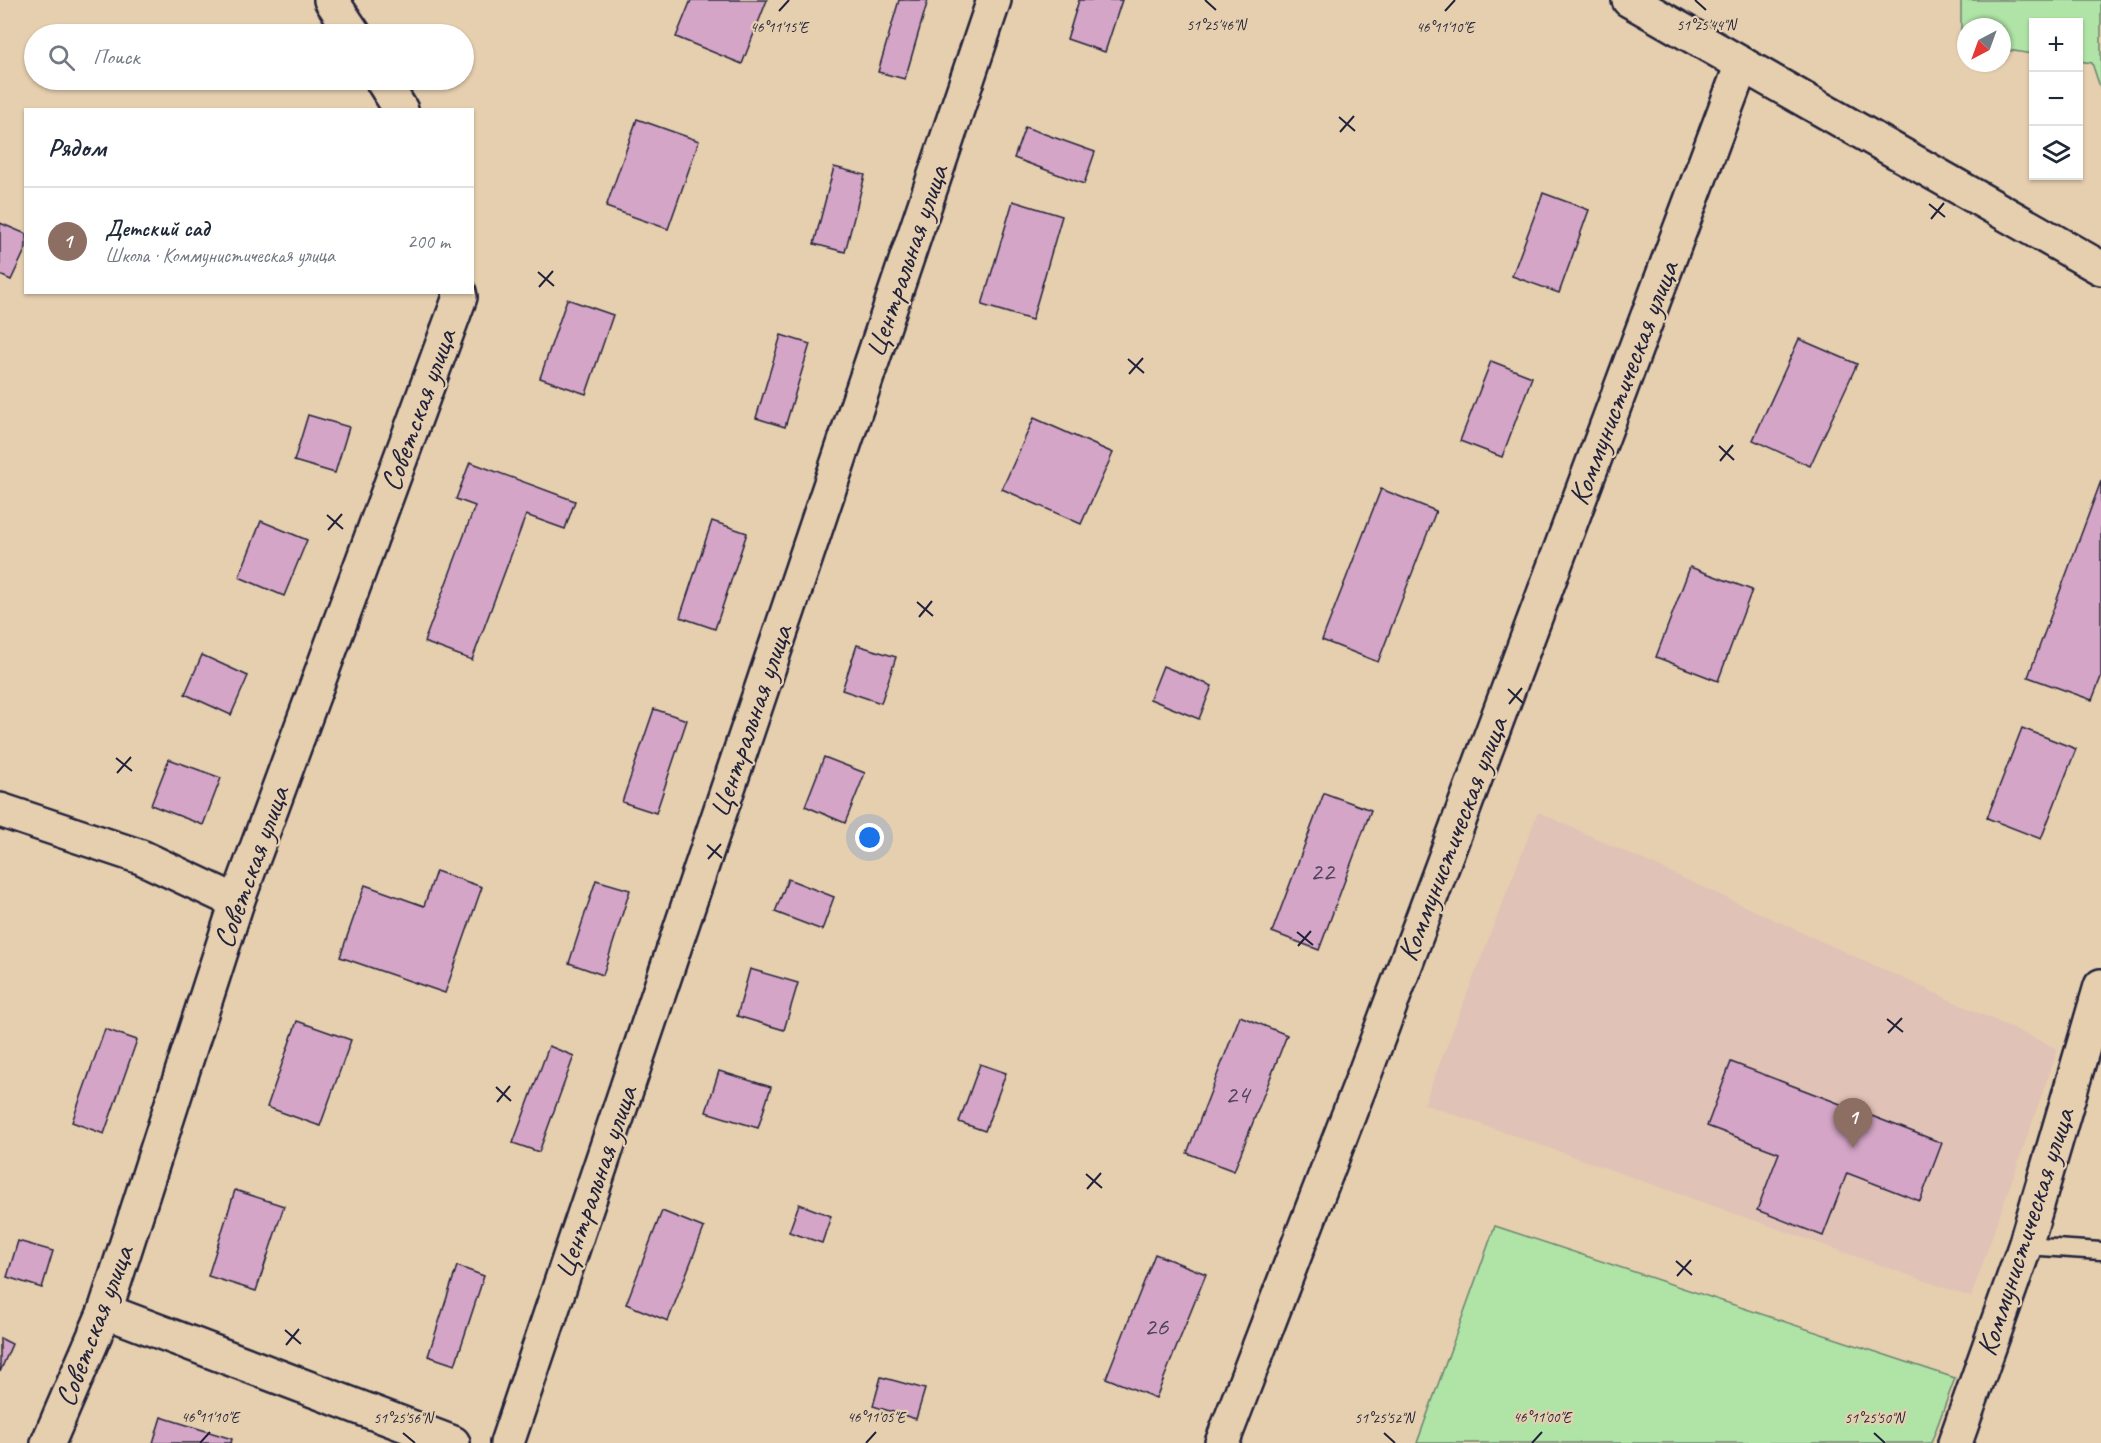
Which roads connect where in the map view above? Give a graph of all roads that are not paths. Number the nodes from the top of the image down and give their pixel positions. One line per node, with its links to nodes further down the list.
1 (332, 0): 4 (street)
2 (994, 0): 18 (street, Центральная улица)
3 (1629, 0): 5 (street)
4 (348, 24)
5 (1742, 64): 8 (street); 19 (street, Коммунистическая улица)
6 (388, 90): 7 (street)
7 (400, 108)
8 (2101, 268)
9 (459, 294): 11 (street, Советская улица)
10 (0, 810): 11 (street)
11 (237, 902): 15 (street, Советская улица)
12 (2101, 986): 13 (street, Коммунистическая улица)
13 (2025, 1246): 14 (lane); 20 (street, Коммунистическая улица)
14 (2101, 1251)
15 (105, 1311): 16 (street, Советская улица); 17 (street)
16 (48, 1443)
17 (453, 1443)
18 (507, 1443)
19 (1222, 1443)
20 (1955, 1443)

